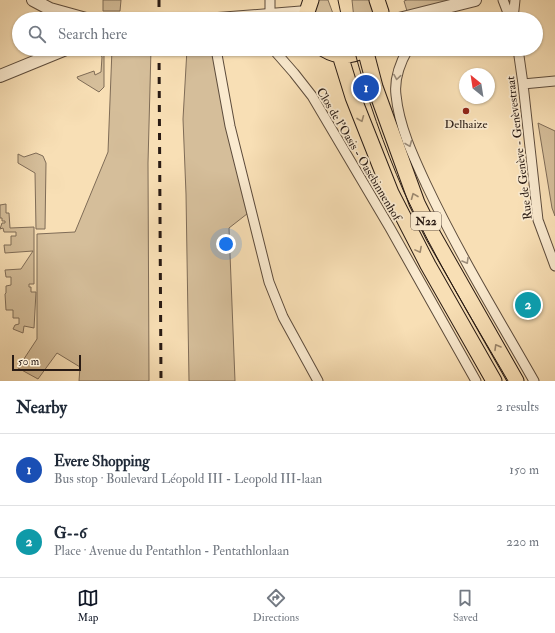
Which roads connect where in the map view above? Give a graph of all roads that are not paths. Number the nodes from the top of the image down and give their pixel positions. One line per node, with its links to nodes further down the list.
1 (33, 0): 8 (street)
2 (270, 0): 9 (street)
3 (475, 0): 12 (street)
4 (503, 0): 13 (street)
5 (515, 0): 14 (street)
6 (380, 1): 11 (main road)
7 (308, 10): 10 (street)
8 (49, 12)
9 (270, 12)
10 (297, 12)
11 (381, 12)
12 (438, 12)
13 (508, 12)
14 (514, 12)
15 (42, 56): 22 (street)
16 (217, 56): 26 (street)
17 (279, 56): 27 (street, Clos de l'Oasis - Oasebinnenhof)
18 (340, 56): 28 (main road, N22, one-way to 28)
19 (367, 56): 29 (main road, N22, one-way to 19)
20 (405, 56): 30 (street, one-way to 30)
21 (519, 56): 24 (street, Rue de Genève - Genèvestraat)
22 (0, 76)
23 (555, 81): 24 (street)
24 (523, 84): 25 (street, Rue de Genève - Genèvestraat)
25 (555, 266)
26 (318, 381)
27 (476, 381)
28 (494, 381)
29 (516, 381)
30 (534, 381)

